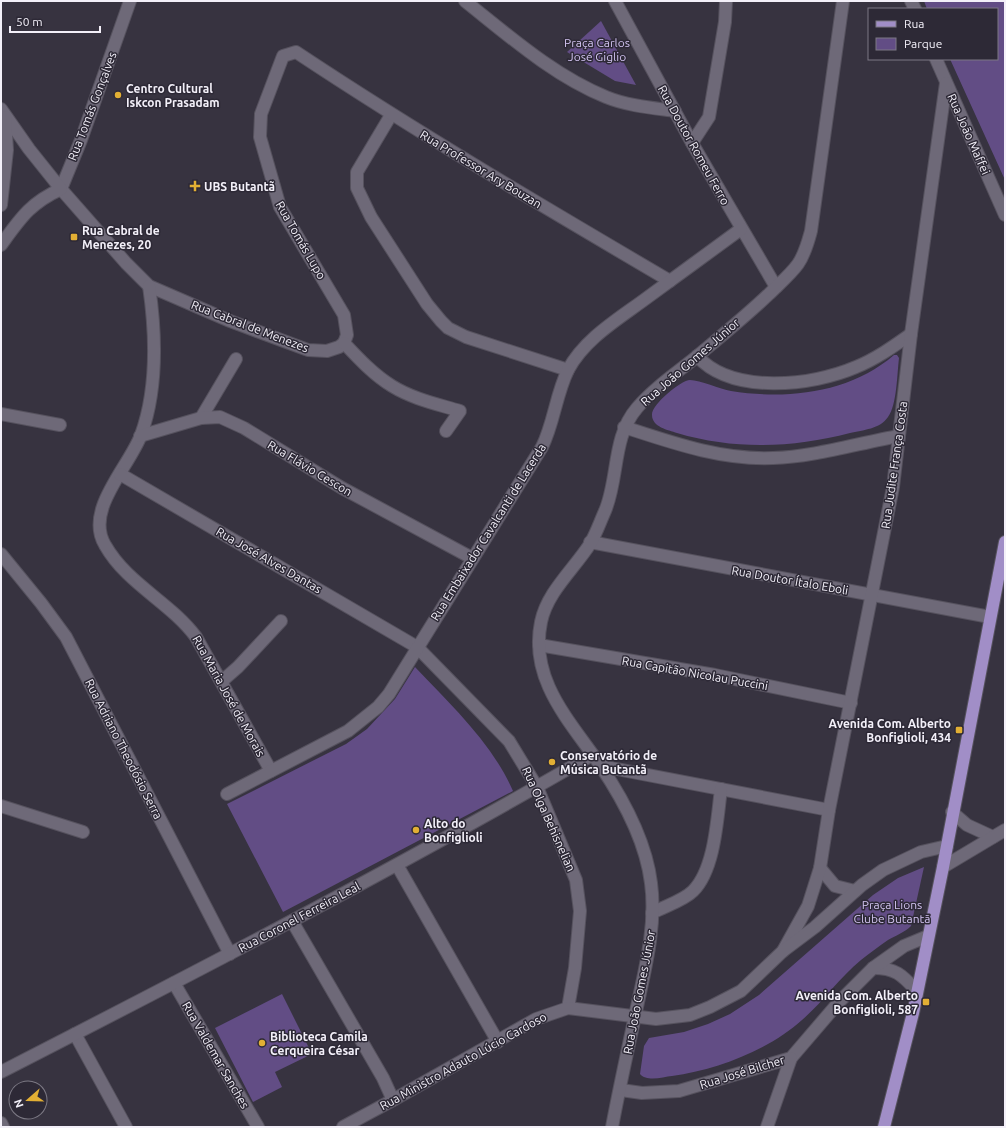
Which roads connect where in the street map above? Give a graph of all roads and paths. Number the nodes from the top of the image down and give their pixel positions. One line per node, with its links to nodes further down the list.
1 (130, 1): 13 (street, Rua Tomás Gonçalves)
2 (465, 1): 9 (street)
3 (615, 1): 9 (street, Rua Doutor Romeu Ferro)
4 (726, 1): 12 (street)
5 (843, 1): 20 (street, Rua João Gomes Júnior)
6 (296, 52): 11 (street, Rua Professor Ary Bouzan); 22 (street, Rua Tomás Lupo)
7 (936, 60): 8 (street, Rua João Maffei)
8 (946, 83): 15 (street, Rua João Maffei); 21 (street, Rua Judite França Costa)
9 (675, 111): 12 (street, Rua Doutor Romeu Ferro)
10 (3, 113): 13 (street, Rua Cabral de Menezes); 14 (street)
11 (391, 115): 18 (street, Rua Professor Ary Bouzan); 25 (street)
12 (692, 143): 16 (street, Rua Doutor Romeu Ferro)
13 (62, 189): 17 (street); 19 (street, Rua Cabral de Menezes)
14 (1, 205)
15 (1004, 212)
16 (741, 229): 18 (street, Rua Embaixador Cavalcanti de Lacerda); 20 (street, Rua Doutor Romeu Ferro)
17 (1, 245)
18 (670, 281): 25 (street, Rua Embaixador Cavalcanti de Lacerda)
19 (149, 286): 22 (street, Rua Cabral de Menezes); 31 (street, Rua Maria José de Morais)
20 (776, 287): 23 (street, Rua João Gomes Júnior)
21 (912, 334): 23 (street); 32 (street, Rua Judite França Costa)
22 (344, 343): 30 (street)
23 (697, 356): 29 (street, Rua João Gomes Júnior)
24 (236, 359): 27 (street)
25 (568, 370): 37 (street, Rua Embaixador Cavalcanti de Lacerda)
26 (1, 414): 28 (street)
27 (201, 418): 31 (street, Rua Flávio Cescon); 37 (street, Rua Flávio Cescon)
28 (60, 425)
29 (624, 427): 32 (street); 34 (street, Rua João Gomes Júnior)
30 (446, 431)
31 (140, 436): 33 (street, Rua Maria José de Morais)
32 (899, 436): 38 (street, Rua Judite França Costa)
33 (120, 474): 42 (street, Rua José Alves Dantas); 43 (street, Rua Maria José de Morais)
34 (590, 542): 38 (street, Rua Doutor Ítalo Eboli); 41 (street, Rua João Gomes Júnior)
35 (1005, 542): 39 (main road)
36 (1, 554): 66 (street, Rua Adriano Theodósio Serra)
37 (472, 558): 42 (street, Rua Embaixador Cavalcanti de Lacerda)
38 (871, 595): 39 (street, Rua Doutor Ítalo Eboli); 44 (street, Rua Judite França Costa)
39 (990, 617): 53 (main road)
40 (280, 621): 43 (street)
41 (539, 645): 44 (street, Rua Capitão Nicolau Puccini); 45 (street, Rua João Gomes Júnior)
42 (417, 647): 47 (street, Rua Embaixador Cavalcanti de Lacerda); 48 (street, Rua Olga Behisnelian)
43 (222, 681): 47 (street, Rua Maria José de Morais)
44 (851, 703): 52 (street, Rua Judite França Costa)
45 (592, 755): 46 (street, Rua João Gomes Júnior); 48 (street, Rua Coronel Ferreira Leal)
46 (601, 766): 49 (street); 62 (street, Rua João Gomes Júnior)
47 (271, 771): 50 (street, Rua Embaixador Cavalcanti de Lacerda)
48 (537, 787): 58 (street, Rua Coronel Ferreira Leal); 70 (street, Rua Olga Behisnelian)
49 (721, 789): 52 (street); 62 (street)
50 (227, 794)
51 (1, 806): 55 (street)
52 (829, 810): 59 (street, Rua Judite França Costa)
53 (952, 812): 56 (street); 57 (main road)
54 (1005, 830): 56 (street)
55 (83, 832)
56 (993, 837): 60 (street)
57 (947, 846): 60 (main road); 61 (street)
58 (396, 865): 63 (street, Rua Coronel Ferreira Leal); 73 (street)
59 (820, 868): 61 (street); 65 (street, Rua Judite França Costa)
60 (943, 868): 64 (main road)
61 (855, 891): 65 (street)
62 (652, 912): 71 (street, Rua João Gomes Júnior)
63 (292, 921): 66 (street, Rua Coronel Ferreira Leal); 77 (street)
64 (928, 936): 67 (street, Rua José Bilcher); 69 (main road)
65 (783, 951): 71 (street, Rua Ministro Adauto Lúcio Cardoso)
66 (230, 954): 68 (street, Rua Coronel Ferreira Leal)
67 (874, 968): 69 (street); 74 (street, Rua José Bilcher)
68 (174, 983): 72 (street, Rua Coronel Ferreira Leal); 81 (street, Rua Valdemar Sanches)
69 (917, 991): 85 (main road)
70 (568, 1008): 71 (street, Rua Ministro Adauto Lúcio Cardoso); 73 (street, Rua Ministro Adauto Lúcio Cardoso)
71 (635, 1017): 76 (street, Rua João Gomes Júnior)
72 (75, 1034): 75 (street, Rua Coronel Ferreira Leal); 80 (street)
73 (498, 1042): 77 (street, Rua Ministro Adauto Lúcio Cardoso)
74 (791, 1058): 76 (street, Rua José Bilcher); 84 (street)
75 (1, 1072)
76 (621, 1090): 83 (street, Rua João Gomes Júnior)
77 (394, 1100): 82 (street, Rua Ministro Adauto Lúcio Cardoso)
78 (1, 1123): 79 (street)
79 (3, 1127)
80 (126, 1127)
81 (258, 1127)
82 (343, 1127)
83 (612, 1127)
84 (767, 1127)
85 (884, 1127)

